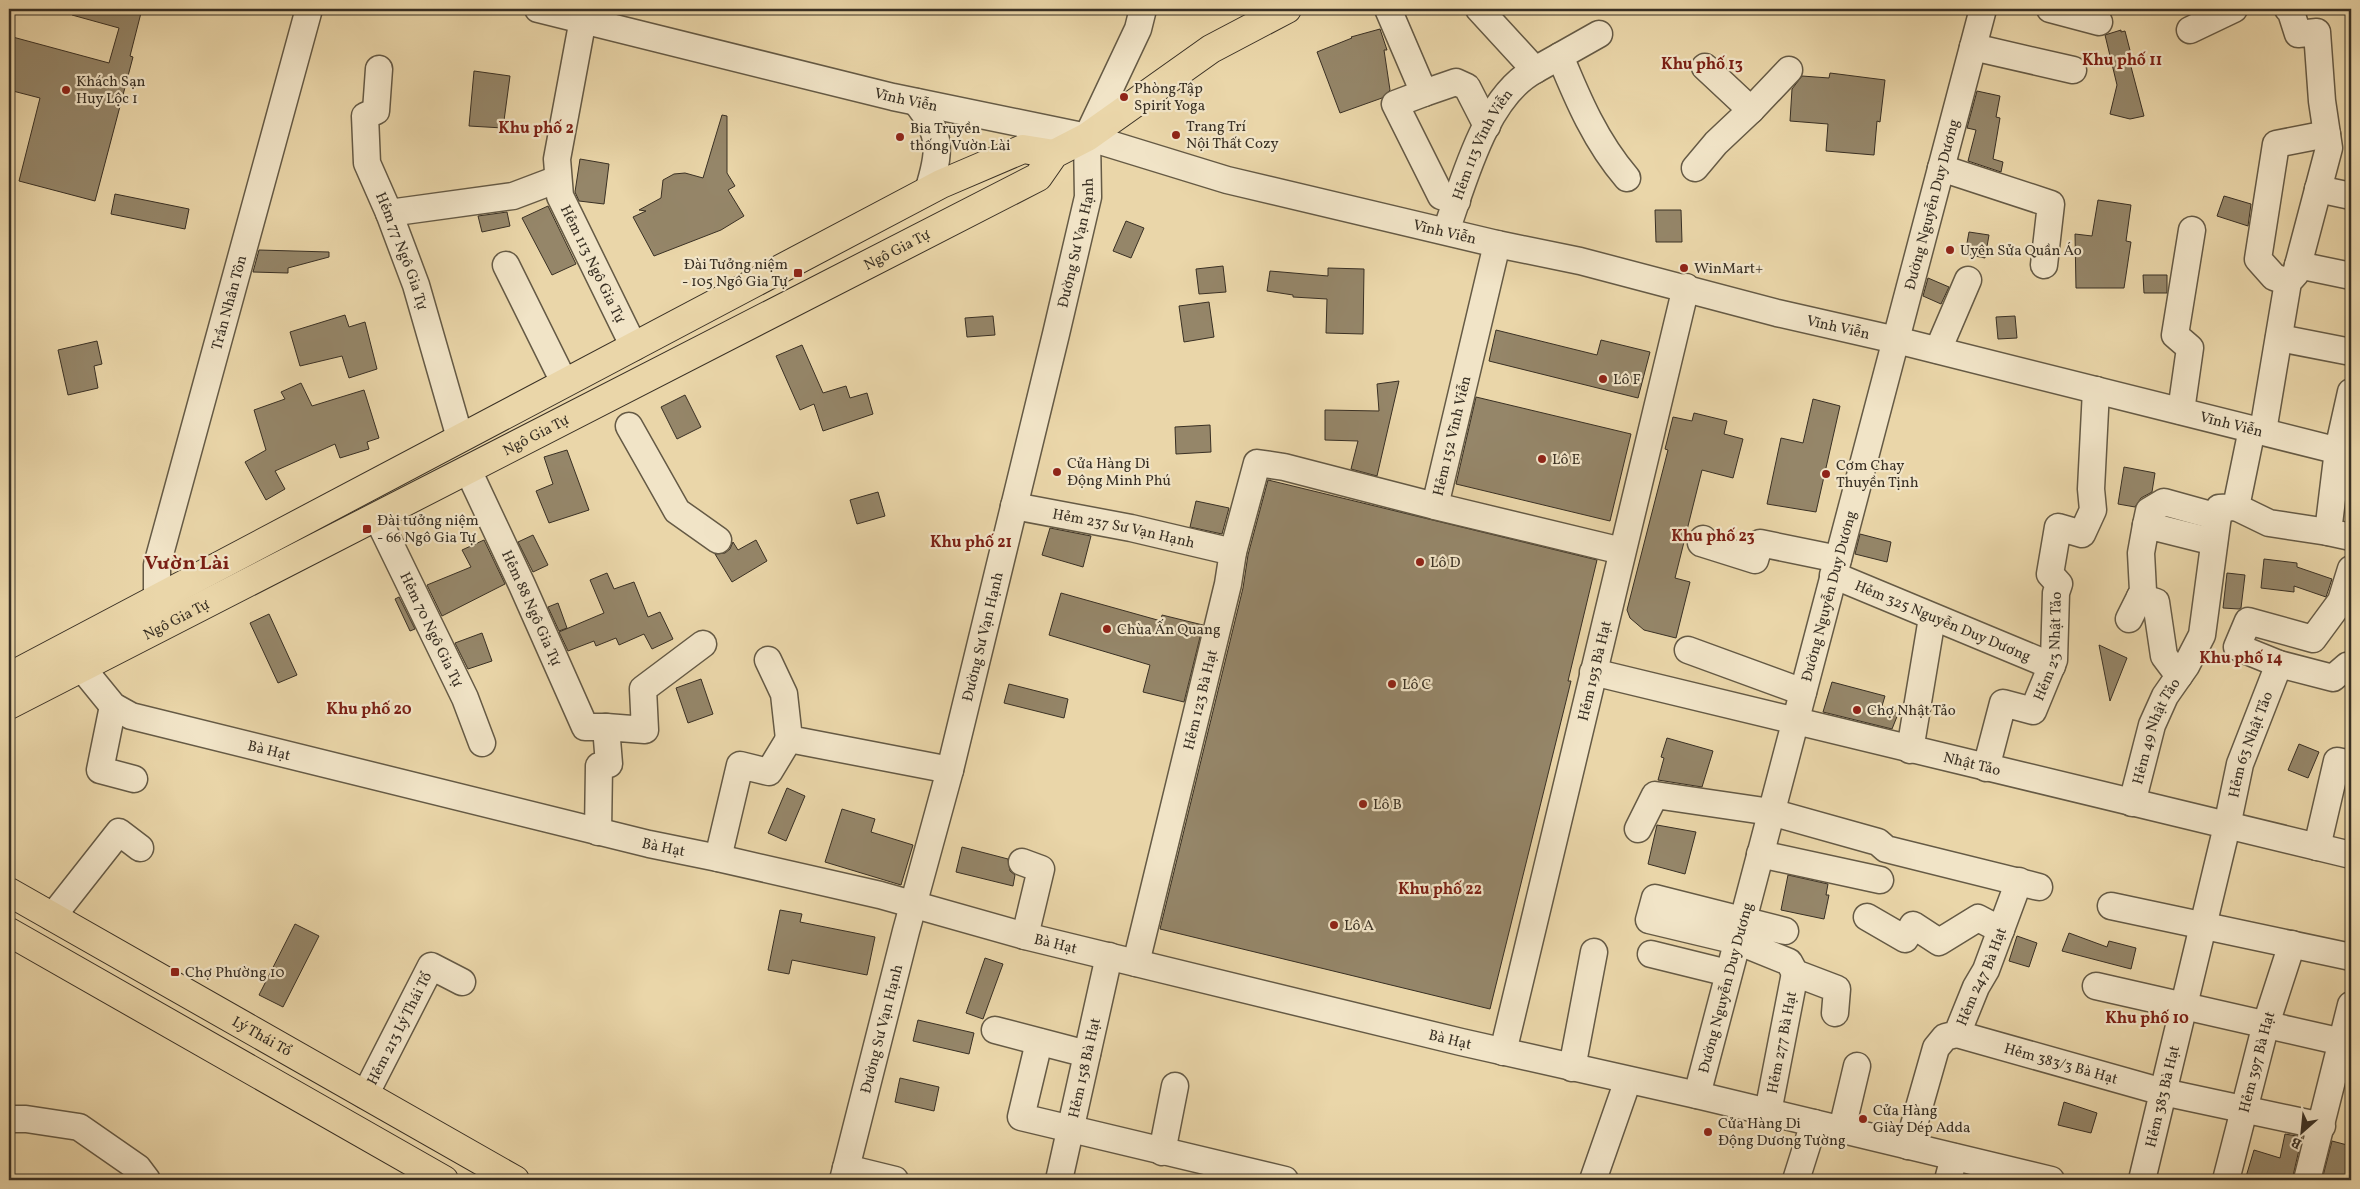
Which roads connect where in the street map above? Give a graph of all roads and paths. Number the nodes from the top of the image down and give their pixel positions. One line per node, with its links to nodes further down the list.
1 (309, 9): 73 (street, Trần Nhân Tôn)
2 (538, 9): 11 (street, Vĩnh Viễn)
3 (1142, 9): 27 (street, Đường Sư Vạn Hạnh)
4 (1287, 9): 27 (main road, Ngô Gia Tự)
5 (1388, 9): 22 (street)
6 (1479, 9): 19 (street)
7 (1982, 9): 15 (street, Đường Nguyễn Duy Dương)
8 (2050, 9): 12 (street)
9 (2234, 9): 13 (street)
10 (2288, 9): 26 (street)
11 (583, 19): 23 (street, Vĩnh Viễn); 32 (street, Hẻm 113 Ngô Gia Tự)
12 (2099, 22)
13 (2190, 30)
14 (1599, 34): 16 (street, Hẻm 113 Vĩnh Viễn)
15 (1972, 47): 21 (street); 30 (street, Đường Nguyễn Duy Dương)
16 (1560, 56): 19 (street, Hẻm 113 Vĩnh Viễn); 31 (street)
17 (1705, 67): 24 (street)
18 (380, 69): 37 (street, Hẻm 77 Ngô Gia Tự)
19 (1535, 70): 25 (street, Hẻm 113 Vĩnh Viễn)
20 (1789, 70): 24 (street)
21 (2073, 70)
22 (1424, 93): 25 (street); 36 (street)
23 (916, 102): 27 (street, Vĩnh Viễn); 34 (street)
24 (1751, 110): 29 (street)
25 (1487, 126): 36 (street, Hẻm 113 Vĩnh Viễn)
26 (2327, 134): 33 (street); 43 (street)
27 (1087, 137): 28 (main road, Ngô Gia Tự); 39 (street, Vĩnh Viễn); 62 (street, Đường Sư Vạn Hạnh)
28 (1054, 154): 34 (main road, Ngô Gia Tự); 61 (main road, Ngô Gia Tự)
29 (1695, 168)
30 (1941, 168): 42 (street); 48 (street, Đường Nguyễn Duy Dương)
31 (1627, 178)
32 (558, 179): 37 (street); 49 (street, Hẻm 113 Ngô Gia Tự)
33 (2318, 189): 35 (street); 43 (street)
34 (928, 192): 49 (main road, Ngô Gia Tự)
35 (2351, 196)
36 (1457, 201): 39 (street, Hẻm 113 Vĩnh Viễn)
37 (389, 213): 58 (street, Hẻm 77 Ngô Gia Tự)
38 (2192, 230): 55 (street)
39 (1446, 231): 40 (street, Vĩnh Viễn)
40 (1497, 244): 46 (street, Vĩnh Viễn); 63 (street, Hẻm 152 Vĩnh Viễn)
41 (506, 265): 52 (street)
42 (2044, 265)
43 (2293, 274): 44 (street); 47 (street)
44 (2351, 276)
45 (1968, 280): 50 (street)
46 (1686, 287): 48 (street, Vĩnh Viễn); 69 (street, Hẻm 193 Bà Hạt)
47 (2279, 338): 51 (street); 57 (street)
48 (1896, 340): 50 (street, Vĩnh Viễn); 71 (street, Đường Nguyễn Duy Dương)
49 (634, 348): 52 (main road, Ngô Gia Tự)
50 (1938, 350): 53 (street, Vĩnh Viễn)
51 (2351, 352)
52 (564, 382): 58 (main road, Ngô Gia Tự)
53 (2096, 390): 55 (street, Vĩnh Viễn); 80 (street, Hẻm 23 Nhật Tảo)
54 (2351, 392): 59 (street)
55 (2181, 411): 57 (street, Vĩnh Viễn)
56 (629, 426): 68 (street)
57 (2258, 430): 59 (street, Vĩnh Viễn); 65 (street)
58 (460, 438): 73 (main road, Ngô Gia Tự)
59 (2345, 452): 66 (street)
60 (1284, 467): 63 (street, Hẻm 152 Vĩnh Viễn); 70 (street, Hẻm 123 Bà Hạt)
61 (468, 470): 64 (main road, Ngô Gia Tự); 90 (street, Hẻm 88 Ngô Gia Tự)
62 (1014, 506): 70 (street, Hẻm 237 Sư Vạn Hạnh); 96 (street, Đường Sư Vạn Hạnh)
63 (1435, 506): 69 (street)
64 (377, 517): 81 (main road, Ngô Gia Tự); 92 (street, Hẻm 70 Ngô Gia Tự)
65 (2223, 522): 66 (street); 84 (street, Hẻm 49 Nhật Tảo); 84 (street)
66 (2339, 534)
67 (1703, 539): 71 (street, Hẻm 325 Nguyễn Duy Dương)
68 (718, 540)
69 (1622, 551): 83 (street, Hẻm 193 Bà Hạt)
70 (1233, 552): 127 (street, Hẻm 123 Bà Hạt)
71 (1836, 567): 75 (street, Hẻm 325 Nguyễn Duy Dương); 86 (street, Đường Nguyễn Duy Dương)
72 (2351, 568): 74 (street)
73 (157, 598): 85 (main road, Ngô Gia Tự)
74 (2346, 601): 79 (street)
75 (1932, 618): 80 (street, Hẻm 325 Nguyễn Duy Dương); 93 (street)
76 (703, 644): 90 (street)
77 (1688, 650): 86 (street)
78 (768, 660): 91 (street)
79 (2279, 664): 82 (street); 100 (street, Hẻm 63 Nhật Tảo)
80 (2052, 666): 95 (street, Hẻm 23 Nhật Tảo)
81 (82, 668): 87 (main road, Ngô Gia Tự); 88 (street, Bà Hạt)
82 (2351, 668)
83 (1593, 672): 89 (street, Nhật Tảo); 140 (street, Hẻm 193 Bà Hạt)
84 (2179, 676): 98 (street, Hẻm 49 Nhật Tảo)
85 (9, 678)
86 (1802, 692): 89 (street, Đường Nguyễn Duy Dương)
87 (9, 705)
88 (113, 706): 97 (street); 102 (street, Bà Hạt)
89 (1795, 722): 93 (street, Nhật Tảo); 99 (street, Đường Nguyễn Duy Dương)
90 (606, 728): 102 (street)
91 (789, 739): 96 (street); 108 (street)
92 (482, 743)
93 (1910, 750): 95 (street, Nhật Tảo)
94 (2344, 762): 104 (street)
95 (1986, 768): 98 (street, Nhật Tảo)
96 (950, 770): 112 (street, Đường Sư Vạn Hạnh)
97 (134, 779)
98 (2132, 803): 100 (street, Nhật Tảo)
99 (1771, 812): 101 (street); 105 (street); 106 (street, Đường Nguyễn Duy Dương)
100 (2227, 826): 104 (street, Nhật Tảo); 116 (street, Hẻm 63 Nhật Tảo)
101 (1638, 829)
102 (598, 832): 108 (street, Bà Hạt)
103 (140, 848): 115 (street)
104 (2317, 848): 107 (street, Nhật Tảo)
105 (1895, 851): 110 (street); 118 (street, Hẻm 247 Bà Hạt)
106 (1760, 854): 110 (street); 117 (street, Đường Nguyễn Duy Dương)
107 (2351, 855)
108 (718, 858): 112 (street, Bà Hạt)
109 (1022, 862): 121 (street)
110 (1880, 880): 118 (street)
111 (9, 892): 115 (main road, Lý Thái Tổ)
112 (914, 905): 121 (street, Bà Hạt); 159 (street, Đường Sư Vạn Hạnh)
113 (2111, 906): 116 (street)
114 (1652, 909): 117 (street)
115 (52, 917): 147 (main road, Lý Thái Tổ)
116 (2204, 925): 122 (street); 132 (street, Hẻm 383 Bà Hạt)
117 (1740, 930): 119 (street); 128 (street, Đường Nguyễn Duy Dương); 129 (street)
118 (2001, 930): 137 (street, Hẻm 247 Bà Hạt)
119 (1785, 931)
120 (9, 932): 162 (main road)
121 (1025, 936): 125 (street, Bà Hạt)
122 (2292, 944): 126 (street); 135 (street, Hẻm 397 Bà Hạt)
123 (1594, 952): 143 (street)
124 (1652, 954): 128 (street)
125 (1110, 956): 127 (street, Bà Hạt); 141 (street, Hẻm 158 Bà Hạt)
126 (2351, 957)
127 (1136, 963): 140 (street, Bà Hạt)
128 (1728, 973): 148 (street, Đường Nguyễn Duy Dương)
129 (1795, 973): 134 (street); 150 (street, Hẻm 277 Bà Hạt)
130 (462, 982): 147 (street, Hẻm 213 Lý Thái Tổ)
131 (2096, 986): 132 (street)
132 (2185, 1005): 135 (street); 146 (street, Hẻm 383 Bà Hạt)
133 (2351, 1005): 139 (street)
134 (1835, 1013)
135 (2266, 1024): 139 (street); 149 (street, Hẻm 397 Bà Hạt)
136 (995, 1030): 138 (street)
137 (1957, 1034): 146 (street, Hẻm 383/3 Bà Hạt); 156 (street, Hẻm 247 Bà Hạt)
138 (1039, 1042): 141 (street); 155 (street)
139 (2347, 1042): 153 (street)
140 (1503, 1052): 143 (street, Bà Hạt)
141 (1087, 1054): 155 (street, Hẻm 158 Bà Hạt)
142 (1857, 1066): 154 (street)
143 (1572, 1068): 144 (street, Bà Hạt)
144 (1628, 1080): 148 (street, Bà Hạt); 167 (street)
145 (1175, 1086): 157 (street)
146 (2163, 1092): 149 (street, Hẻm 383/3 Bà Hạt); 170 (street, Hẻm 383 Bà Hạt)
147 (365, 1095): 163 (main road, Lý Thái Tổ)
148 (1697, 1095): 150 (street, Bà Hạt)
149 (2245, 1110): 153 (street, Hẻm 383/3 Bà Hạt); 171 (street, Hẻm 397 Bà Hạt)
150 (1768, 1112): 152 (street, Bà Hạt)
151 (9, 1120): 161 (street)
152 (1814, 1123): 154 (street, Bà Hạt); 168 (street)
153 (2322, 1126): 172 (street)
154 (1842, 1129): 156 (street, Bà Hạt)
155 (1070, 1131): 157 (street); 165 (street, Hẻm 158 Bà Hạt)
156 (1908, 1146): 158 (street, Bà Hạt)
157 (1162, 1152): 160 (street)
158 (1951, 1168): 169 (street, Bà Hạt)
159 (844, 1174): 164 (street)
160 (1254, 1176): 166 (street)
161 (147, 1180)
162 (444, 1180)
163 (515, 1180)
164 (895, 1180)
165 (1059, 1180)
166 (1285, 1180)
167 (1592, 1180)
168 (1796, 1180)
169 (2051, 1180)
170 (2142, 1180)
171 (2226, 1180)
172 (2307, 1180)

